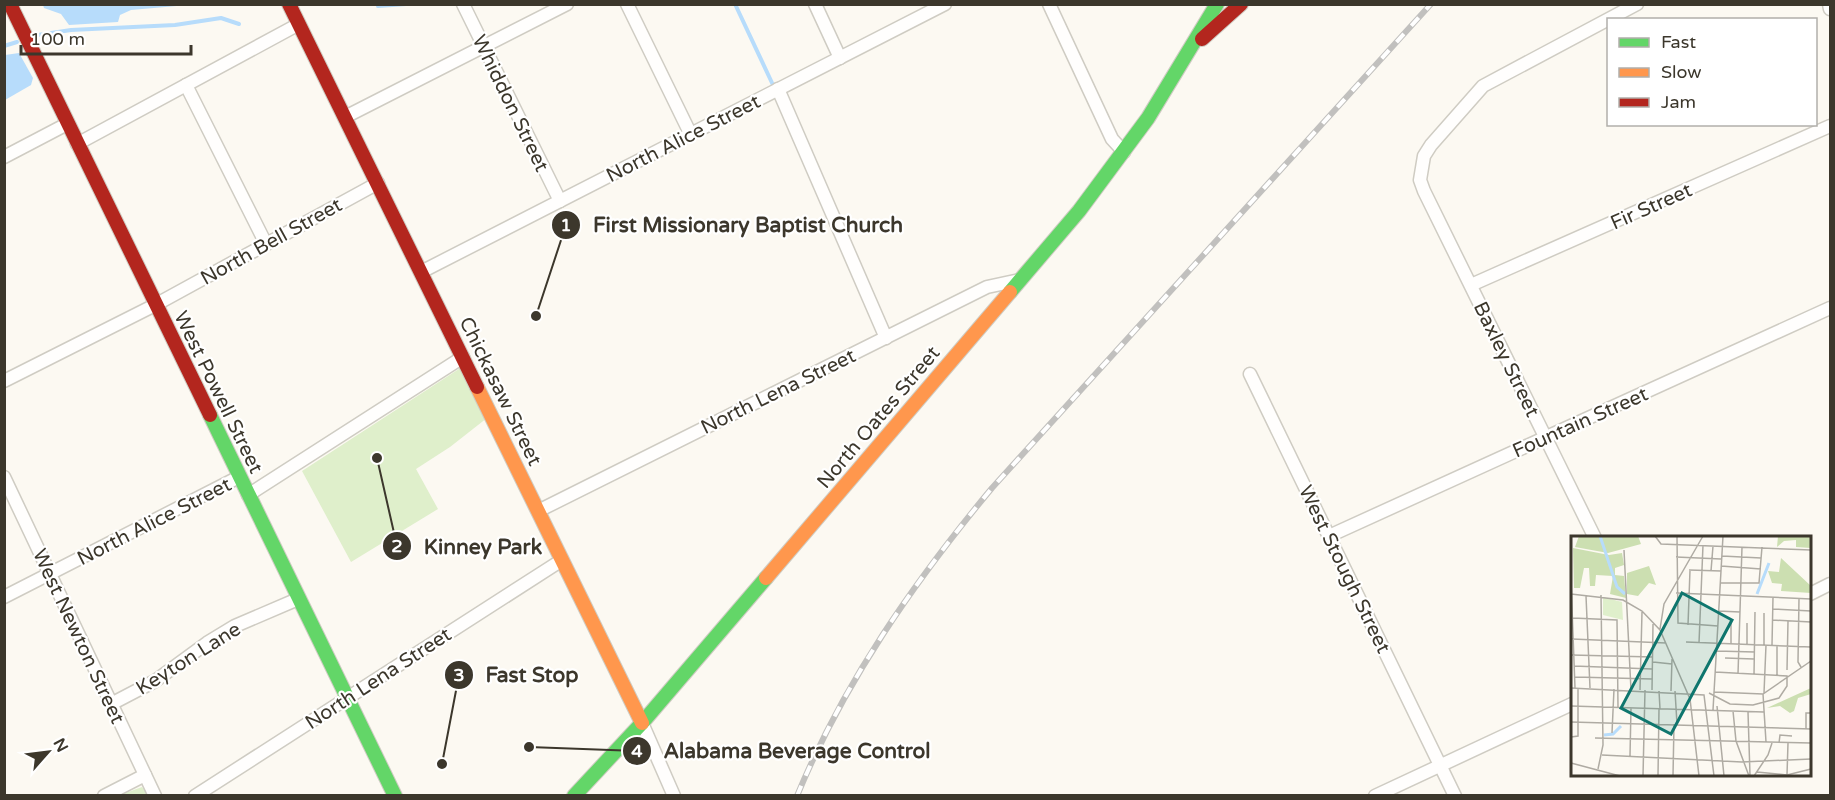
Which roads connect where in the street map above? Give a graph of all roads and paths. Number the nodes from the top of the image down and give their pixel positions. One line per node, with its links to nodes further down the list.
1 (10, 4): 23 (street, West Powell Street)
2 (463, 4): 17 (street, Whiddon Street)
3 (567, 4): 17 (street)
4 (627, 4): 25 (street)
5 (815, 4): 19 (street)
6 (945, 4): 19 (street, North Alice Street)
7 (1049, 4): 27 (street)
8 (1217, 4): 18 (street)
9 (1241, 4): 18 (street)
10 (1637, 4): 14 (street, Baxley Street)
11 (1828, 4): 13 (street)
12 (292, 6): 16 (street, Chickasaw Street)
13 (1830, 9)
14 (1611, 18)
15 (1607, 20): 34 (street, Baxley Street)
16 (299, 24): 20 (street); 22 (street, Chickasaw Street)
17 (484, 46): 22 (street); 30 (street, Whiddon Street)
18 (1192, 48): 27 (street, North Oates Street)
19 (840, 58): 21 (street, North Alice Street)
20 (186, 85): 26 (street); 31 (street)
21 (778, 89): 25 (street, North Alice Street); 37 (street)
22 (345, 117): 29 (street, Chickasaw Street)
23 (68, 124): 26 (street, West Powell Street); 28 (street)
24 (1830, 126): 34 (street, Fir Street)
25 (691, 135): 30 (street, North Alice Street)
26 (76, 144): 35 (street, West Powell Street)
27 (1124, 152): 33 (street, North Oates Street)
28 (4, 157)
29 (378, 183): 31 (street, North Bell Street); 32 (street, Chickasaw Street)
30 (560, 201): 32 (street, North Alice Street)
31 (267, 244): 35 (street, North Bell Street)
32 (421, 272): 38 (street, Chickasaw Street)
33 (1020, 279): 37 (street, North Lena Street); 57 (street, North Oates Street)
34 (1471, 285): 41 (street, Baxley Street)
35 (155, 305): 40 (street, North Bell Street); 43 (street, West Powell Street)
36 (1830, 308): 41 (street, Fountain Street)
37 (886, 338): 45 (street, North Lena Street)
38 (463, 357): 44 (street, North Alice Street); 45 (street, Chickasaw Street)
39 (1250, 374): 47 (street, West Stough Street)
40 (4, 381)
41 (1545, 437): 46 (street, Baxley Street); 47 (street, Fountain Street)
42 (4, 477): 49 (street, West Newton Street)
43 (239, 477): 44 (street, West Powell Street); 49 (street, North Alice Street)
44 (248, 495): 53 (street, West Powell Street)
45 (538, 511): 48 (street, Chickasaw Street)
46 (1594, 536)
47 (1329, 537): 58 (street, West Stough Street)
48 (562, 560): 54 (street, North Lena Street); 57 (street, Chickasaw Street)
49 (50, 573): 52 (street, North Alice Street); 55 (street, West Newton Street)
50 (1830, 584): 51 (street)
51 (1811, 593)
52 (4, 597)
53 (298, 599): 54 (street, West Powell Street); 55 (street, Keyton Lane)
54 (347, 698): 62 (street, North Lena Street); 63 (street, West Powell Street)
55 (111, 704): 59 (street, West Newton Street)
56 (1571, 704): 58 (street)
57 (642, 723): 64 (street, North Oates Street); 65 (street, Chickasaw Street)
58 (1440, 765): 66 (street); 67 (street, West Stough Street)
59 (145, 775): 60 (street); 61 (street, West Newton Street)
60 (104, 795)
61 (155, 795)
62 (195, 795)
63 (395, 795)
64 (574, 795)
65 (674, 795)
66 (1375, 795)
67 (1455, 795)

